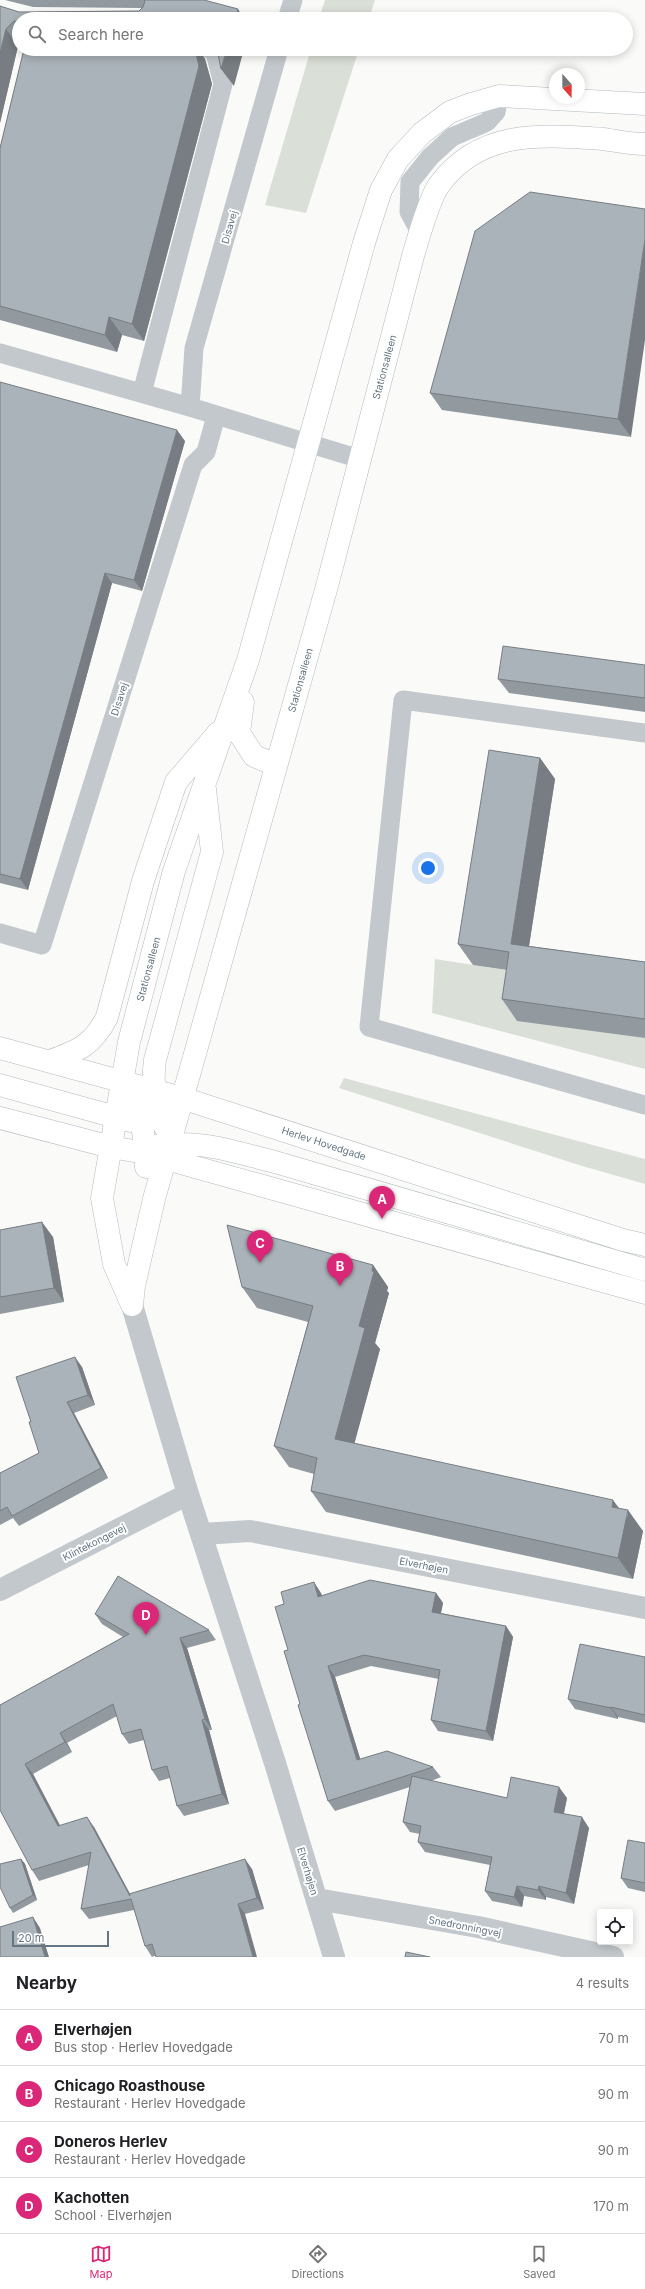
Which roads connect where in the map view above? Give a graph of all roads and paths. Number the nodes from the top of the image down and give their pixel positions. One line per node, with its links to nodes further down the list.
1 (293, 0): 2 (lane)
2 (289, 12)
3 (215, 56): 10 (lane)
4 (277, 56): 11 (lane, Disavej)
5 (499, 96): 6 (street, Stationsalleen); 8 (lane); 13 (street, Stationsalleen)
6 (645, 104)
7 (645, 144): 8 (street, Stationsalleen)
8 (420, 232): 14 (street, Stationsalleen)
9 (0, 353): 10 (lane)
10 (142, 393): 11 (lane)
11 (190, 407): 12 (lane)
12 (216, 416): 13 (lane); 20 (lane, Disavej)
13 (308, 444): 14 (lane); 15 (street, Stationsalleen)
14 (360, 459): 18 (street, Stationsalleen)
15 (248, 660): 16 (street, Stationsalleen); 18 (street, Stationsalleen)
16 (226, 722): 19 (street, Stationsalleen); 22 (street)
17 (645, 733): 27 (lane)
18 (276, 765): 26 (street, Stationsalleen)
19 (205, 783): 23 (street, Stationsalleen); 25 (street)
20 (0, 933)
21 (0, 1048): 22 (street, Herlev Hovedgade)
22 (50, 1060): 23 (street, Herlev Hovedgade)
23 (124, 1081): 25 (street, Herlev Hovedgade); 29 (street, Stationsalleen); 30 (street)
24 (0, 1085): 29 (street)
25 (154, 1090): 26 (street, Herlev Hovedgade); 30 (street)
26 (182, 1098): 30 (street); 32 (street, Stationsalleen); 34 (street, Herlev Hovedgade)
27 (645, 1106)
28 (0, 1118): 31 (street)
29 (116, 1118): 30 (street); 31 (street, Stationsalleen)
30 (151, 1119): 32 (street); 32 (street)
31 (112, 1147): 32 (street); 33 (street, Elverhøjen)
32 (166, 1147): 33 (street); 35 (street); 36 (street); 37 (street, Elverhøjen)
33 (104, 1184): 37 (street, Elverhøjen)
34 (645, 1245)
35 (645, 1270)
36 (645, 1293)
37 (133, 1295): 38 (street, Elverhøjen)
38 (188, 1494): 39 (street, Elverhøjen); 40 (street, Klintekongevej)
39 (202, 1534): 41 (street, Elverhøjen); 42 (street, Elverhøjen)
40 (0, 1590)
41 (645, 1608)
42 (317, 1899): 43 (street, Elverhøjen); 44 (street, Snedronningvej)
43 (334, 1957)
44 (613, 1957)

